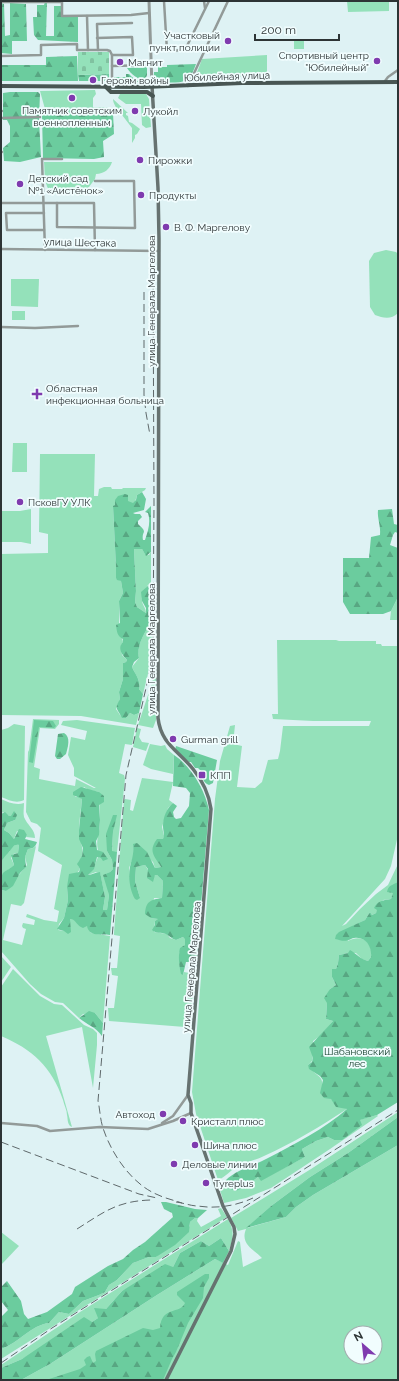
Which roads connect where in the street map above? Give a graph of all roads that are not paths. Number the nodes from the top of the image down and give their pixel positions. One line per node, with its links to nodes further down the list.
1 (149, 1): 9 (street)
2 (164, 1): 8 (street)
3 (204, 1): 8 (street)
4 (209, 1): 8 (street)
5 (228, 1): 26 (street)
6 (1, 2): 7 (street)
7 (36, 2): 10 (street)
8 (205, 9)
9 (149, 14): 10 (street); 17 (street)
10 (87, 16): 13 (street)
11 (132, 23): 12 (street)
12 (97, 38): 14 (street); 15 (street)
13 (88, 50): 14 (street); 16 (street)
14 (98, 50): 15 (street)
15 (112, 55): 18 (street)
16 (1, 56)
17 (151, 65): 18 (street); 25 (street)
18 (112, 66): 24 (street)
19 (398, 70): 20 (street)
20 (385, 82): 21 (main road, Юбилейная улица); 26 (main road, Юбилейная улица)
21 (398, 82)
22 (1, 86): 23 (main road, Юбилейная улица)
23 (105, 86): 24 (main road, Юбилейная улица); 27 (main road)
24 (112, 86): 25 (main road, Юбилейная улица)
25 (152, 86): 26 (main road, Юбилейная улица); 27 (main road, улица Генерала Маргелова)
26 (188, 86)
27 (153, 96): 41 (main road, улица Генерала Маргелова)
28 (40, 117): 29 (street)
29 (2, 118)
30 (62, 159): 33 (street)
31 (95, 181): 36 (street)
32 (1, 203): 33 (street)
33 (43, 203): 34 (street); 35 (street)
34 (57, 203): 36 (street); 36 (street)
35 (44, 213): 37 (street); 37 (street)
36 (94, 228): 40 (street)
37 (44, 230): 39 (street)
38 (1, 249): 39 (street, улица Шестака)
39 (45, 250): 40 (street, улица Шестака)
40 (95, 250): 41 (street, улица Шестака)
41 (160, 251): 44 (main road, улица Генерала Маргелова)
42 (78, 326): 43 (street)
43 (1, 327)
44 (188, 1095): 45 (street); 46 (main road, улица Генерала Маргелова)
45 (176, 1111): 47 (street); 49 (street)
46 (191, 1113): 47 (street); 50 (main road, улица Генерала Маргелова)
47 (184, 1116): 49 (street)
48 (1, 1123): 49 (street)
49 (158, 1126)
50 (166, 1380)

